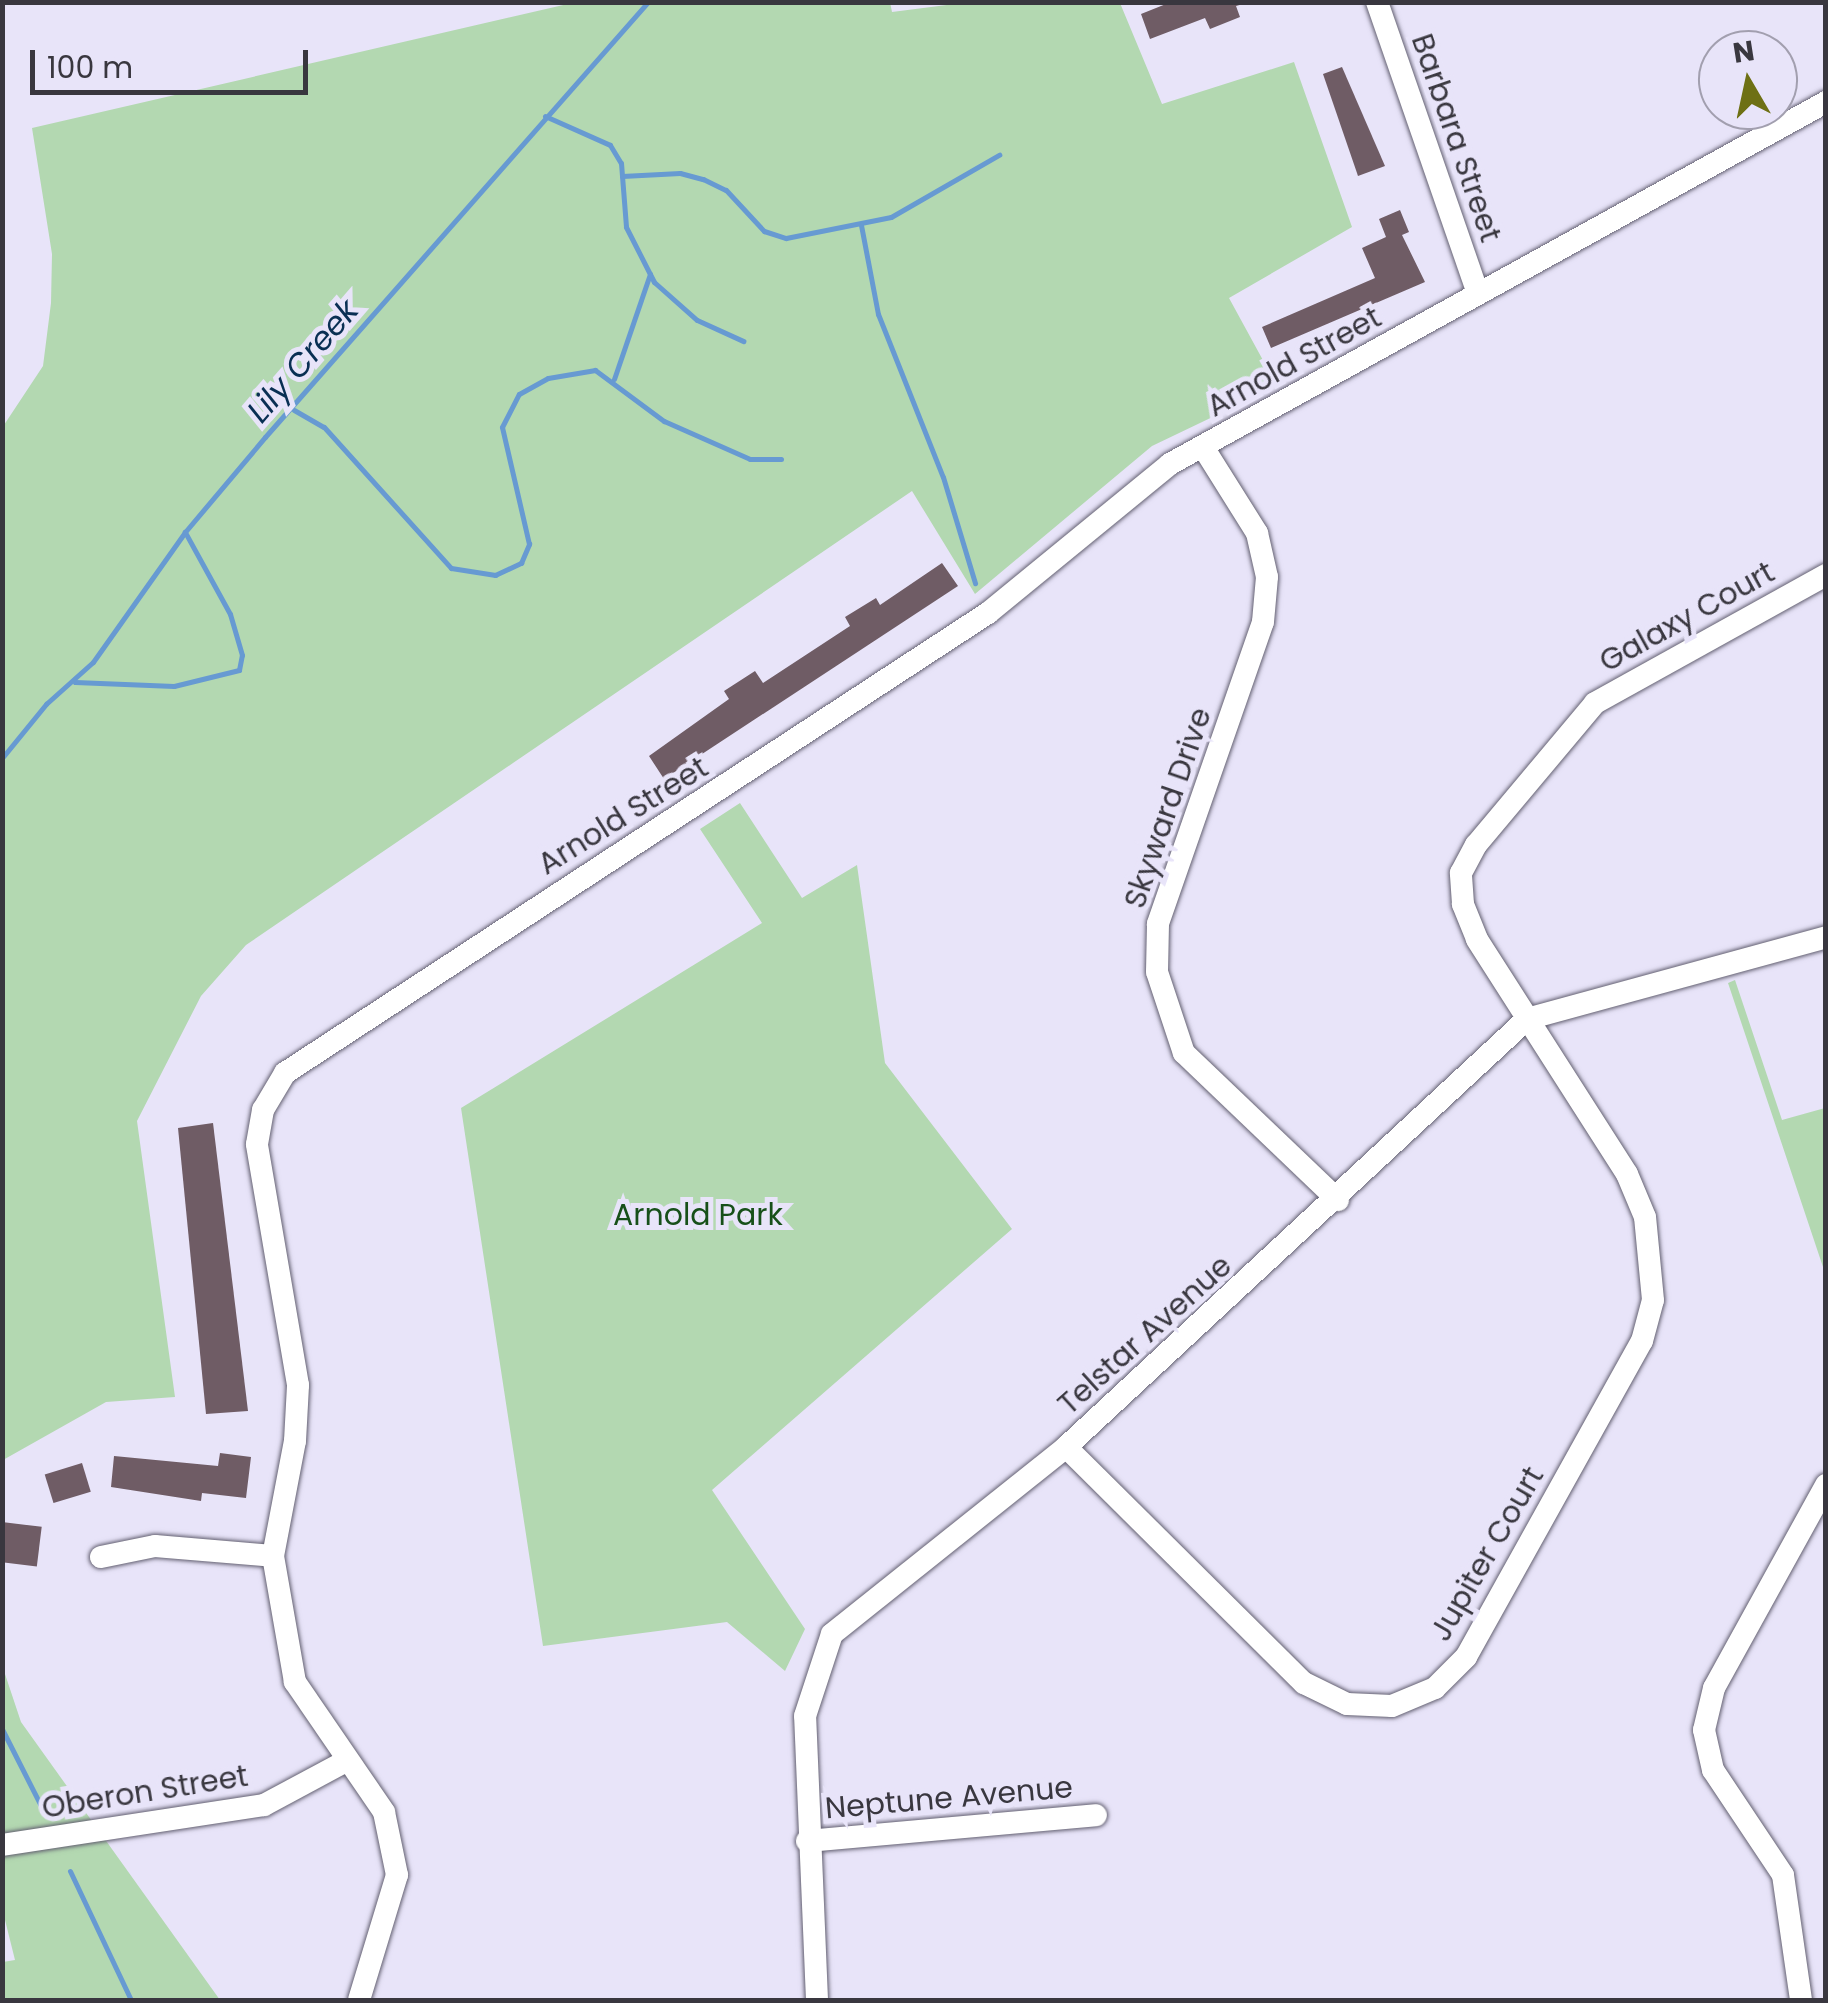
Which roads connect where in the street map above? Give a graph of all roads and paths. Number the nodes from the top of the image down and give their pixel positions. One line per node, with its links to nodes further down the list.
1 (1377, 2): 3 (street, Barbara Street)
2 (1826, 102): 3 (street, Arnold Street)
3 (1478, 293): 4 (street, Arnold Street)
4 (1204, 447): 8 (street, Skyward Drive); 11 (street, Arnold Street)
5 (1826, 574): 7 (street, Galaxy Court)
6 (1826, 938): 7 (street, Telstar Avenue)
7 (1527, 1019): 8 (street, Telstar Avenue); 9 (street, Jupiter Court)
8 (1338, 1200): 9 (street, Telstar Avenue)
9 (1066, 1447): 15 (street, Telstar Avenue)
10 (1826, 1484): 19 (street)
11 (273, 1556): 12 (street); 13 (street, Arnold Street)
12 (101, 1557)
13 (346, 1762): 16 (street, Oberon Street); 17 (street, Arnold Street)
14 (1096, 1814): 15 (street, Neptune Avenue)
15 (807, 1841): 18 (street, Telstar Avenue)
16 (2, 1845)
17 (360, 2000)
18 (817, 2000)
19 (1801, 2000)

